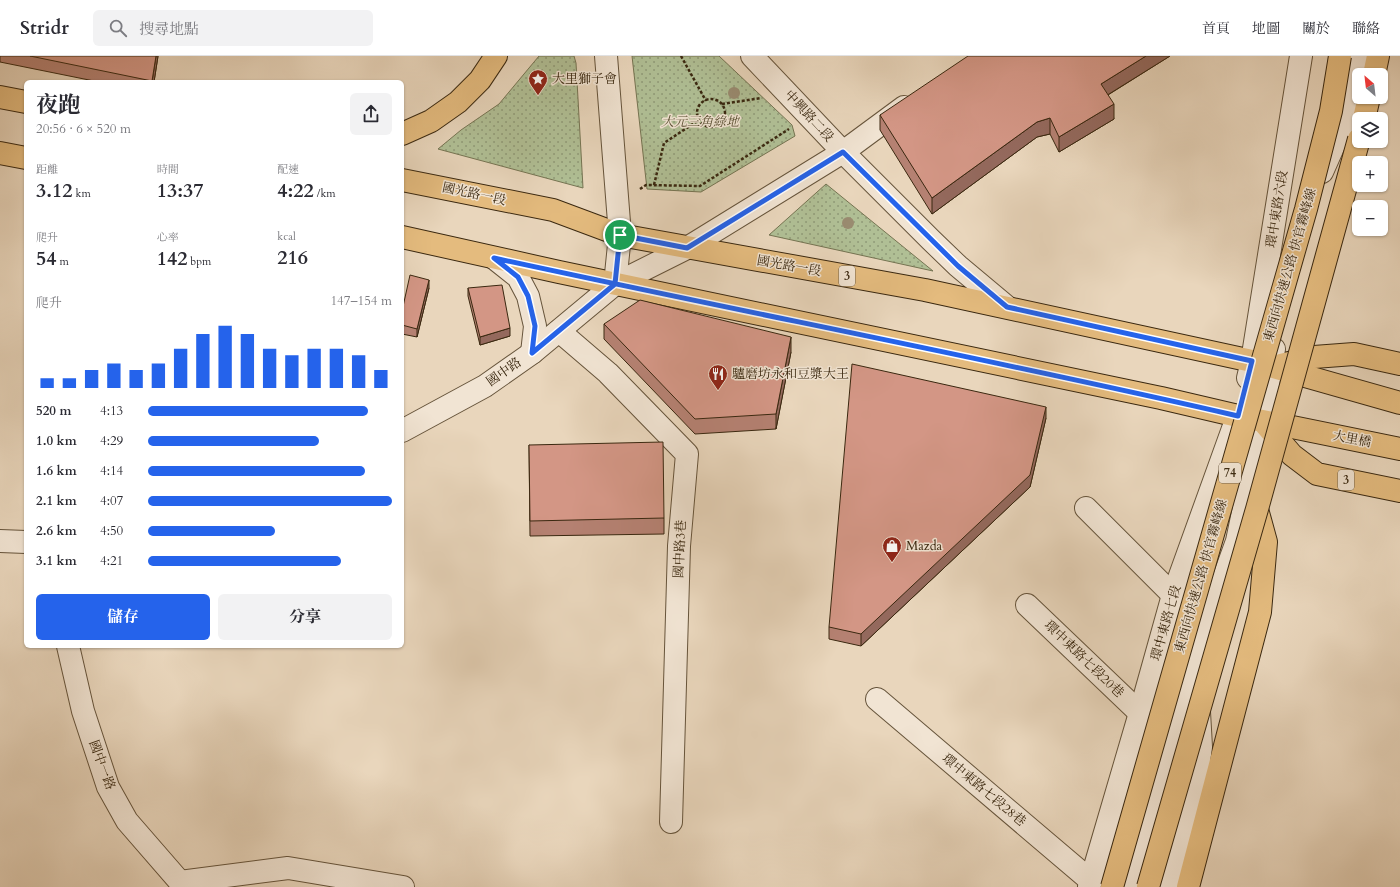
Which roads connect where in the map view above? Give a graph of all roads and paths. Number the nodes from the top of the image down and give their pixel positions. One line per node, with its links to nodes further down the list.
1 (496, 56): 18 (main road)
2 (606, 56): 26 (street)
3 (681, 56): 13 (path)
4 (752, 56): 20 (street, 中興路二段)
5 (1301, 56): 35 (street, 環中東路六段)
6 (1340, 56): 57 (main road, 東西向快速公路 快官霧峰線 / 74, bridge)
7 (1361, 56): 28 (street, 環中東路六段)
8 (1378, 56): 9 (main road)
9 (1375, 68)
10 (0, 97): 14 (main road)
11 (918, 97): 20 (street, 國中路)
12 (763, 98): 15 (path)
13 (706, 101): 15 (path); 16 (path)
14 (24, 102)
15 (722, 104): 16 (path)
16 (699, 120): 24 (path)
17 (785, 123): 24 (path)
18 (404, 133)
19 (1357, 148): 44 (main road, bridge)
20 (843, 152): 29 (street, 國中路); 32 (street, 中興路二段)
21 (0, 153): 22 (main road)
22 (24, 158)
23 (404, 180): 26 (main road, 國光路一段 / 3)
24 (654, 185): 25 (path)
25 (637, 190)
26 (620, 235): 29 (main road, 國光路一段 / 3); 31 (street)
27 (404, 237): 30 (main road)
28 (1291, 241): 35 (street, 環中東路七段)
29 (687, 248): 31 (street, 國中路); 32 (main road, 國光路一段 / 3)
30 (494, 258): 31 (main road); 34 (street)
31 (615, 284): 33 (street, 國中路); 38 (main road)
32 (1007, 307): 35 (main road, 國光路一段 / 3)
33 (559, 331): 34 (street, 國中路); 53 (street, 國中路3巷)
34 (532, 353): 40 (street, 國中路)
35 (1262, 364): 36 (main road, 國光路一段 / 3); 37 (main road, 國光路一段 / 3); 38 (street, 環中東路七段); 39 (street, 環中東路七段)
36 (1400, 364)
37 (1400, 404)
38 (1238, 416): 39 (main road); 47 (street, 環中東路七段)
39 (1262, 421): 41 (main road, 大里橋); 42 (main road, 3); 50 (street, 環中東路七段)
40 (404, 429)
41 (1400, 449)
42 (1400, 491)
43 (1086, 508): 47 (street)
44 (1257, 509): 59 (main road, bridge); 61 (main road)
45 (0, 541): 46 (street)
46 (24, 542)
47 (1173, 595): 52 (street, 環中東路七段)
48 (1027, 605): 52 (street, 環中東路七段20巷)
49 (68, 648): 54 (street, 國中一路)
50 (1196, 655): 58 (street, 環中東路七段); 60 (street, 環中東路七段)
51 (877, 699): 55 (street, 環中東路七段28巷)
52 (1140, 713): 55 (street, 環中東路七段)
53 (671, 822)
54 (181, 884): 56 (street)
55 (1090, 884)
56 (403, 887)
57 (1112, 887)
58 (1128, 887)
59 (1148, 887)
60 (1167, 887)
61 (1188, 887)

